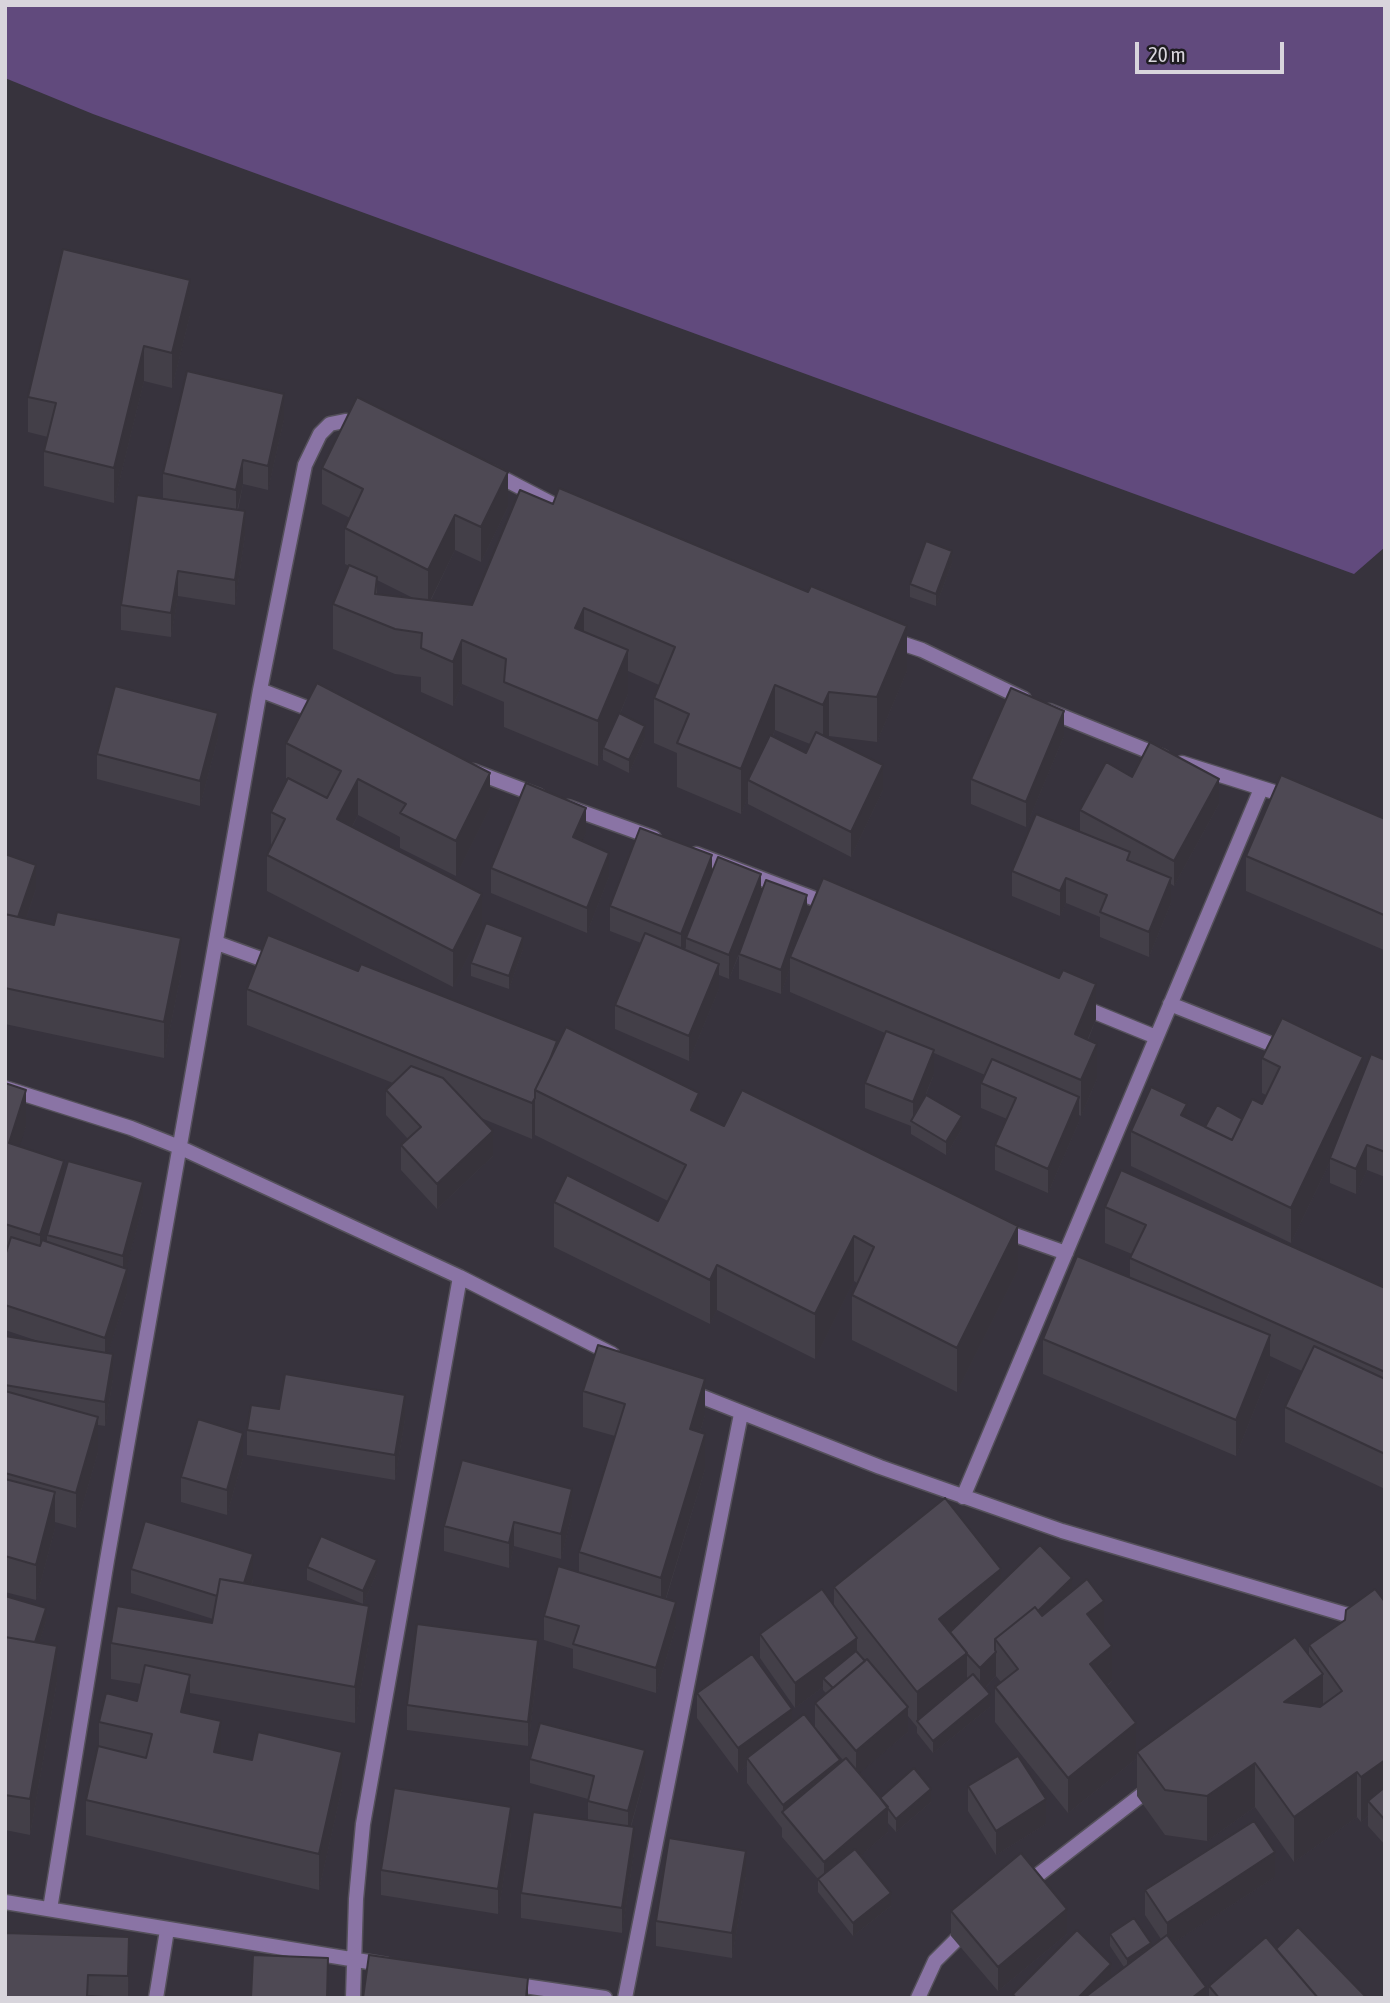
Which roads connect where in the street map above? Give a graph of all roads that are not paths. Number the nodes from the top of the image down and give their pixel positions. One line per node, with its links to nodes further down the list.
1 (377, 428): 5 (street)
2 (477, 466): 3 (street)
3 (579, 518)
4 (875, 635): 8 (street)
5 (260, 690): 6 (street); 11 (street)
6 (336, 719)
7 (463, 767): 10 (street)
8 (1261, 789): 9 (street); 14 (street)
9 (1309, 802)
10 (845, 911)
11 (217, 943): 12 (street); 18 (street)
12 (293, 971)
13 (1065, 1000): 15 (street)
14 (1170, 1004): 15 (street); 16 (street)
15 (1156, 1037): 20 (street)
16 (1296, 1054)
17 (5, 1088): 18 (street)
18 (179, 1147): 21 (street); 30 (street)
19 (990, 1225): 20 (street)
20 (1066, 1253): 25 (street)
21 (460, 1276): 22 (street); 33 (street)
22 (620, 1358)
23 (677, 1387): 24 (street)
24 (741, 1414): 25 (street); 40 (street)
25 (963, 1497): 26 (street)
26 (1385, 1626)
27 (1169, 1774): 28 (street)
28 (1013, 1895)
29 (5, 1902): 30 (street)
30 (50, 1909): 32 (street)
31 (981, 1917): 41 (street)
32 (167, 1930): 33 (street); 37 (street)
33 (355, 1960): 34 (street); 38 (street)
34 (396, 1966)
35 (503, 1983): 36 (street)
36 (570, 1995): 39 (street)
37 (156, 1998)
38 (353, 1998)
39 (605, 1998)
40 (625, 1998)
41 (918, 1998)

